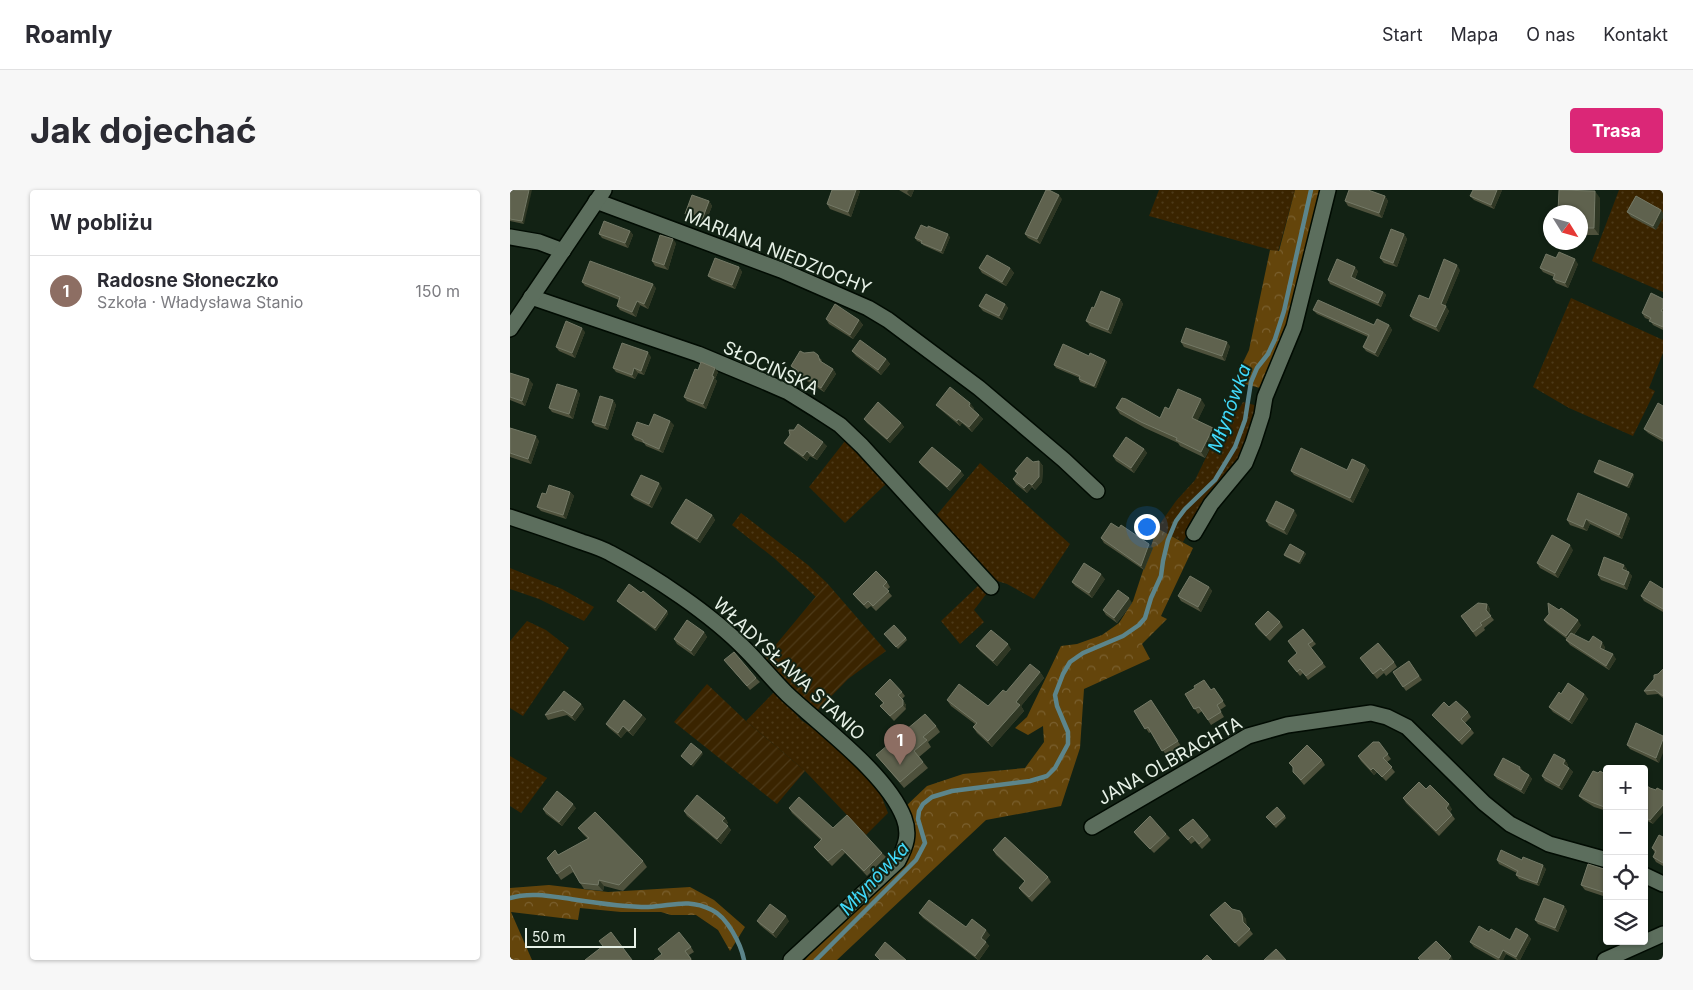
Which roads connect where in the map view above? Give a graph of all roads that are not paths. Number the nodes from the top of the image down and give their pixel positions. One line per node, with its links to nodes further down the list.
1 (1328, 190): 9 (street)
2 (600, 196): 4 (street); 7 (street, MARIANA NIEDZIOCHY)
3 (510, 237): 4 (street)
4 (563, 251): 5 (street)
5 (531, 297): 6 (street); 10 (street, SŁOCIŃSKA)
6 (510, 329)
7 (1097, 491)
8 (510, 517): 16 (street, WŁADYSŁAWA STANIO)
9 (1194, 533)
10 (991, 586)
11 (1092, 827): 12 (street, JANA OLBRACHTA)
12 (1603, 859)
13 (1648, 877): 14 (street)
14 (1663, 884)
15 (1663, 934): 17 (street)
16 (791, 960)
17 (1605, 960)

